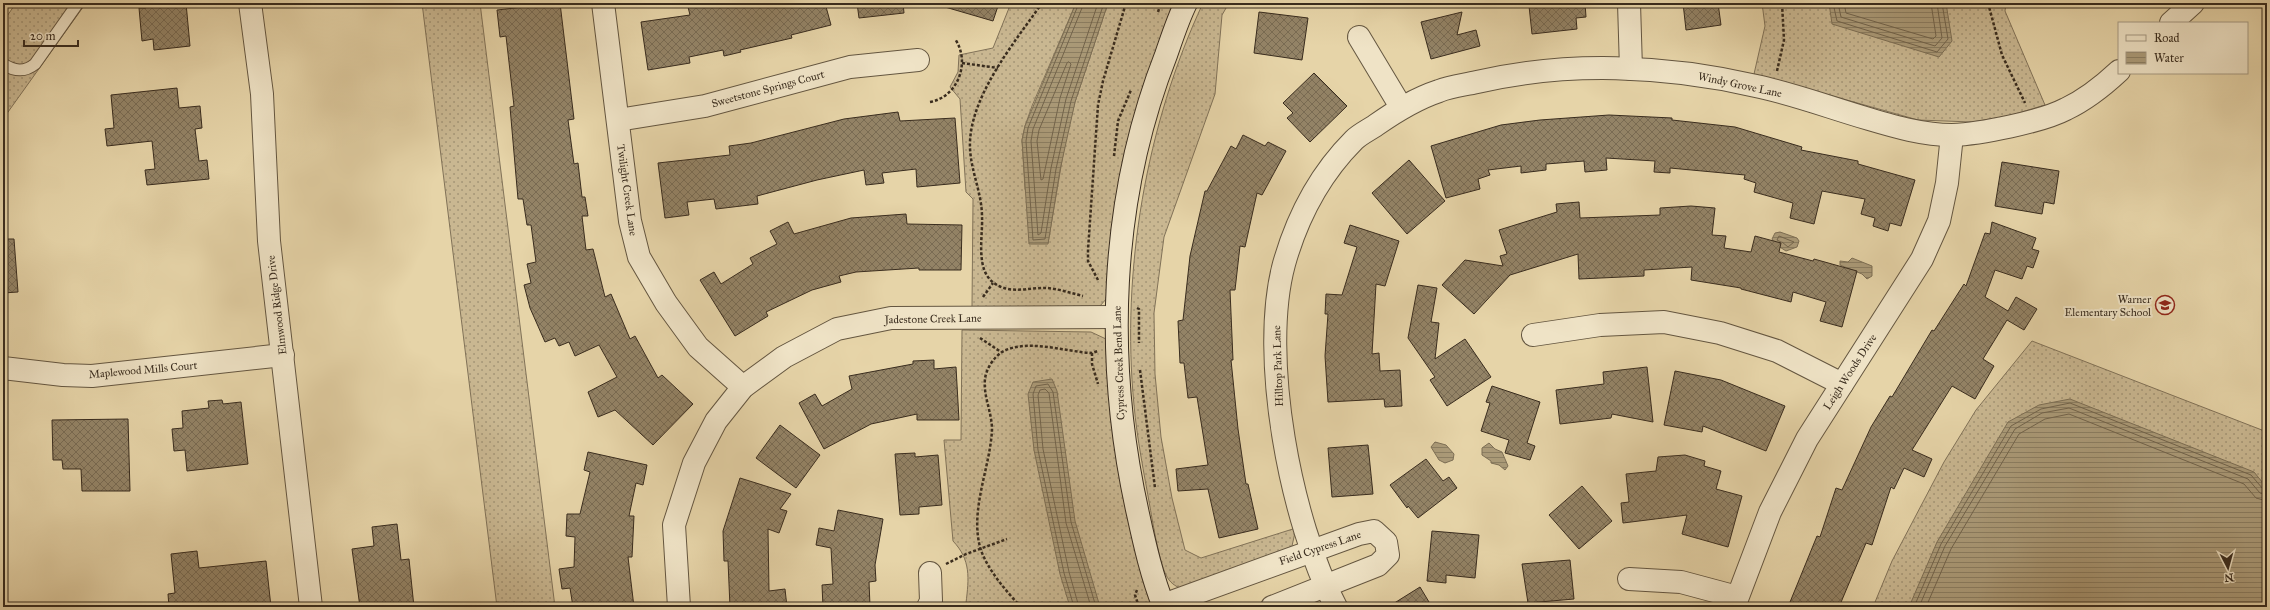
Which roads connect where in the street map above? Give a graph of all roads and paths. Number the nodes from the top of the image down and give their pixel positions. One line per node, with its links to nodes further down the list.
1 (78, 3): 16 (lane)
2 (250, 3): 37 (street, Elmwood Ridge Drive)
3 (603, 3): 28 (street, Twilight Creek Lane)
4 (1042, 3): 17 (path)
5 (1126, 3): 31 (path)
6 (1186, 3): 33 (street, Cypress Creek Bend Lane)
7 (1629, 3): 18 (street)
8 (1782, 3): 20 (path)
9 (1988, 3): 25 (path)
10 (2193, 3): 11 (street)
11 (2172, 22)
12 (1359, 37): 27 (street)
13 (955, 39): 15 (path)
14 (918, 60): 28 (street, Sweetstone Springs Court)
15 (962, 63): 17 (path); 24 (path)
16 (3, 64)
17 (998, 68): 32 (path)
18 (1631, 69): 27 (street, Windy Grove Lane); 29 (street, Windy Grove Lane)
19 (1772, 70): 20 (path)
20 (1777, 71): 22 (path)
21 (2118, 72): 29 (street, Windy Grove Lane)
22 (1784, 73)
23 (2032, 101): 25 (path)
24 (930, 102)
25 (2025, 103): 26 (path)
26 (2018, 105)
27 (1401, 107): 30 (street, Windy Grove Lane)
28 (618, 120): 41 (street, Twilight Creek Lane)
29 (1952, 135): 40 (street, Leigh Woods Drive)
30 (1356, 139): 45 (street, Hilltop Park Lane)
31 (1102, 284)
32 (1087, 296)
33 (1124, 312): 35 (path); 41 (street, Jadestone Creek Lane); 50 (street, Cypress Creek Bend Lane)
34 (1533, 335): 40 (street)
35 (1138, 347)
36 (1092, 353): 44 (path)
37 (283, 355): 39 (street, Maplewood Mills Court); 51 (street, Elmwood Ridge Drive)
38 (1139, 362): 42 (path)
39 (3, 368)
40 (1842, 384): 49 (street, Leigh Woods Drive)
41 (743, 387): 52 (street, Jadestone Creek Lane)
42 (1156, 492)
43 (1007, 539): 44 (path)
44 (980, 548): 46 (path); 54 (path)
45 (1312, 550): 48 (street, Hilltop Park Lane); 48 (street, Field Cypress Lane); 50 (street, Field Cypress Lane)
46 (930, 573): 53 (street)
47 (1629, 579): 49 (street)
48 (1324, 586): 55 (street, Field Cypress Lane); 56 (street, Hilltop Park Lane)
49 (1735, 602)
50 (1163, 606)
51 (311, 607)
52 (679, 607)
53 (928, 607)
54 (1021, 607)
55 (1272, 607)
56 (1336, 607)

